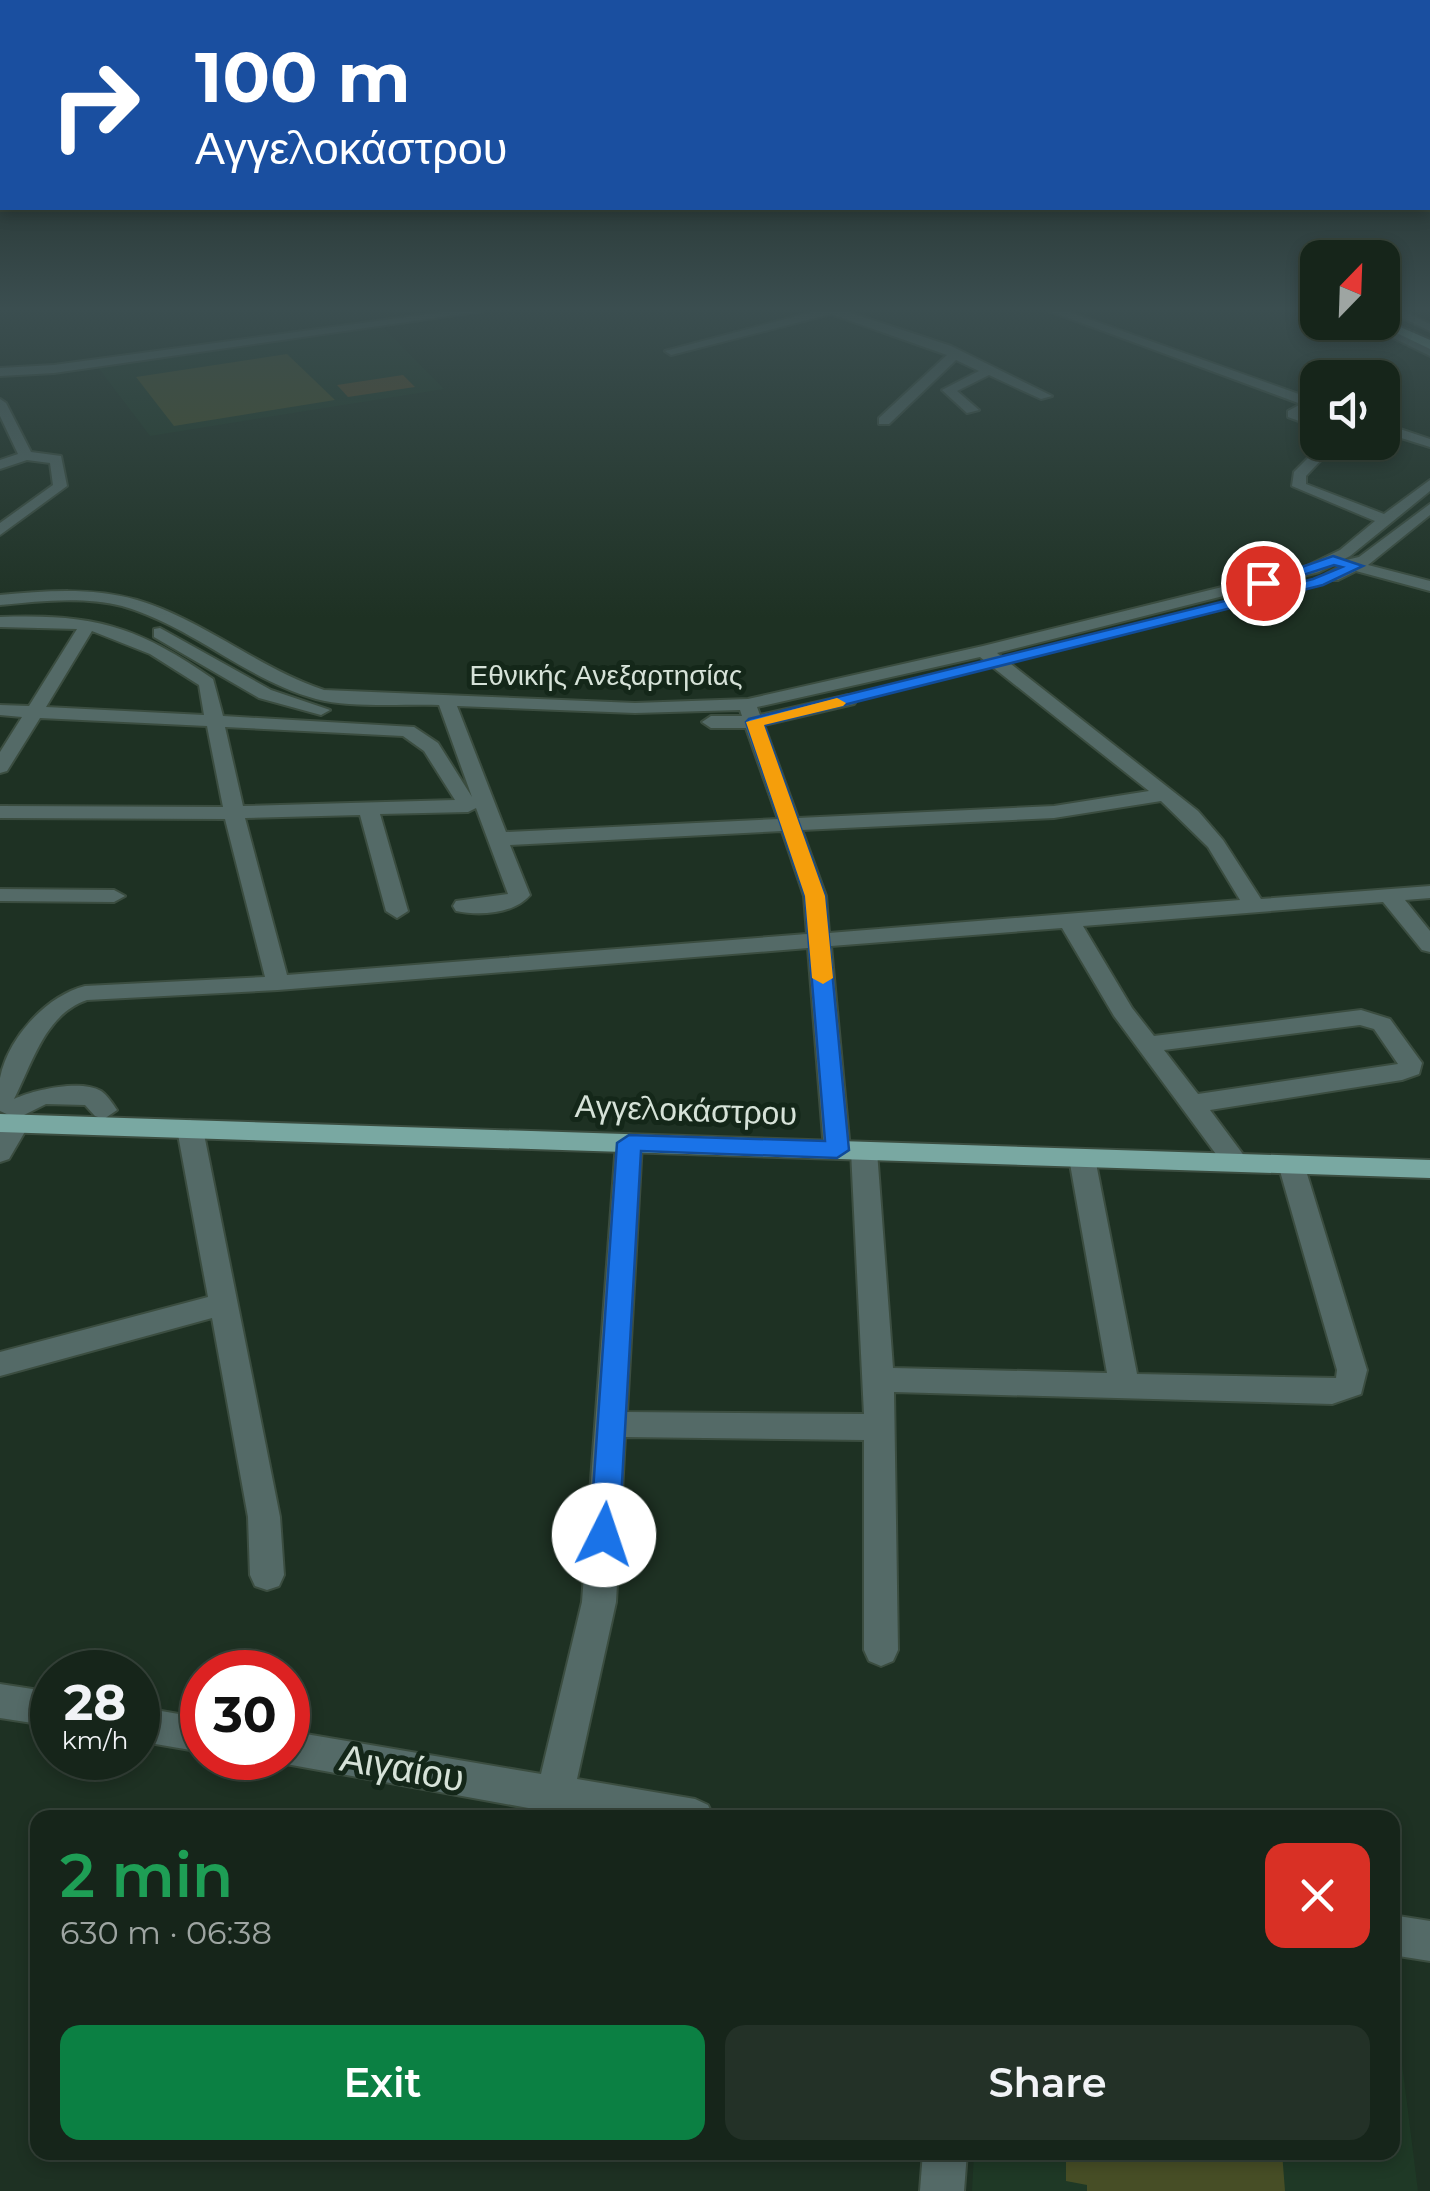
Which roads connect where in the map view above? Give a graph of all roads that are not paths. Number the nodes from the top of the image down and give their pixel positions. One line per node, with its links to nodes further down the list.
1 (5, 413): 6 (street)
2 (893, 413): 3 (street)
3 (884, 422)
4 (1400, 433): 5 (street)
5 (1430, 444)
6 (26, 456): 8 (street); 12 (street)
7 (1314, 460): 11 (street)
8 (0, 465)
9 (1430, 484): 11 (street, Εθνικής Ανεξαρτησίας)
10 (1430, 508): 14 (street, Εθνικής Ανεξαρτησίας)
11 (1385, 520): 13 (street, Εθνικής Ανεξαρτησίας)
12 (0, 530)
13 (1333, 561): 14 (street); 20 (street, Εθνικής Ανεξαρτησίας)
14 (1356, 566): 15 (street); 21 (street, Εθνικής Ανεξαρτησίας)
15 (1430, 586)
16 (0, 600): 22 (street, Εθνικής Ανεξαρτησίας)
17 (0, 611): 22 (street, Εθνικής Ανεξαρτησίας)
18 (0, 622): 19 (street)
19 (89, 623): 24 (street); 26 (street)
20 (984, 651): 21 (street); 25 (street, Εθνικής Ανεξαρτησίας)
21 (1002, 664): 25 (street, Εθνικής Ανεξαρτησίας); 28 (street)
22 (448, 708): 25 (street, Εθνικής Ανεξαρτησίας); 33 (street)
23 (0, 710): 24 (street)
24 (33, 710): 26 (street); 27 (street)
25 (751, 713): 32 (street)
26 (216, 722): 29 (street); 31 (street)
27 (0, 767)
28 (1165, 794): 32 (street); 38 (street)
29 (368, 808): 31 (street); 40 (street)
30 (0, 812): 31 (street)
31 (234, 812): 44 (street)
32 (790, 826): 33 (street); 42 (street)
33 (497, 839): 39 (street)
34 (1430, 892): 36 (street)
35 (0, 895): 37 (street)
36 (1389, 895): 38 (street); 43 (street)
37 (114, 896)
38 (1254, 905): 41 (street)
39 (464, 906)
40 (397, 911)
41 (1070, 922): 42 (street); 45 (street)
42 (819, 940): 44 (street); 51 (street)
43 (1430, 945)
44 (278, 983): 48 (street)
45 (1147, 1045): 46 (street); 46 (street)
46 (1191, 1104): 54 (street)
47 (104, 1110): 48 (street)
48 (8, 1114): 49 (main road, Αγγελοκάστρου); 52 (street)
49 (190, 1129): 50 (main road, Αγγελοκάστρου); 57 (street)
50 (629, 1143): 51 (main road, Αγγελοκάστρου); 61 (street)
51 (851, 1150): 53 (main road, Αγγελοκάστρου); 59 (street)
52 (0, 1153)
53 (1082, 1158): 54 (main road, Αγγελοκάστρου); 60 (street)
54 (1236, 1163): 55 (main road, Αγγελοκάστρου)
55 (1291, 1164): 56 (main road, Αγγελοκάστρου); 60 (street)
56 (1430, 1169)
57 (225, 1303): 58 (street); 63 (street)
58 (0, 1364)
59 (880, 1380): 60 (street); 62 (street)
60 (1124, 1386)
61 (612, 1424): 62 (street); 68 (street)
62 (881, 1427): 64 (street)
63 (267, 1575)
64 (881, 1650)
65 (0, 1700): 66 (street)
66 (30, 1706)
67 (310, 1753): 68 (street, Αιγαίου)
68 (555, 1794): 69 (street, Αιγαίου)
69 (648, 1810)
70 (1400, 1935): 71 (street)
71 (1430, 1941)
72 (944, 2160): 73 (street)
73 (942, 2191)

